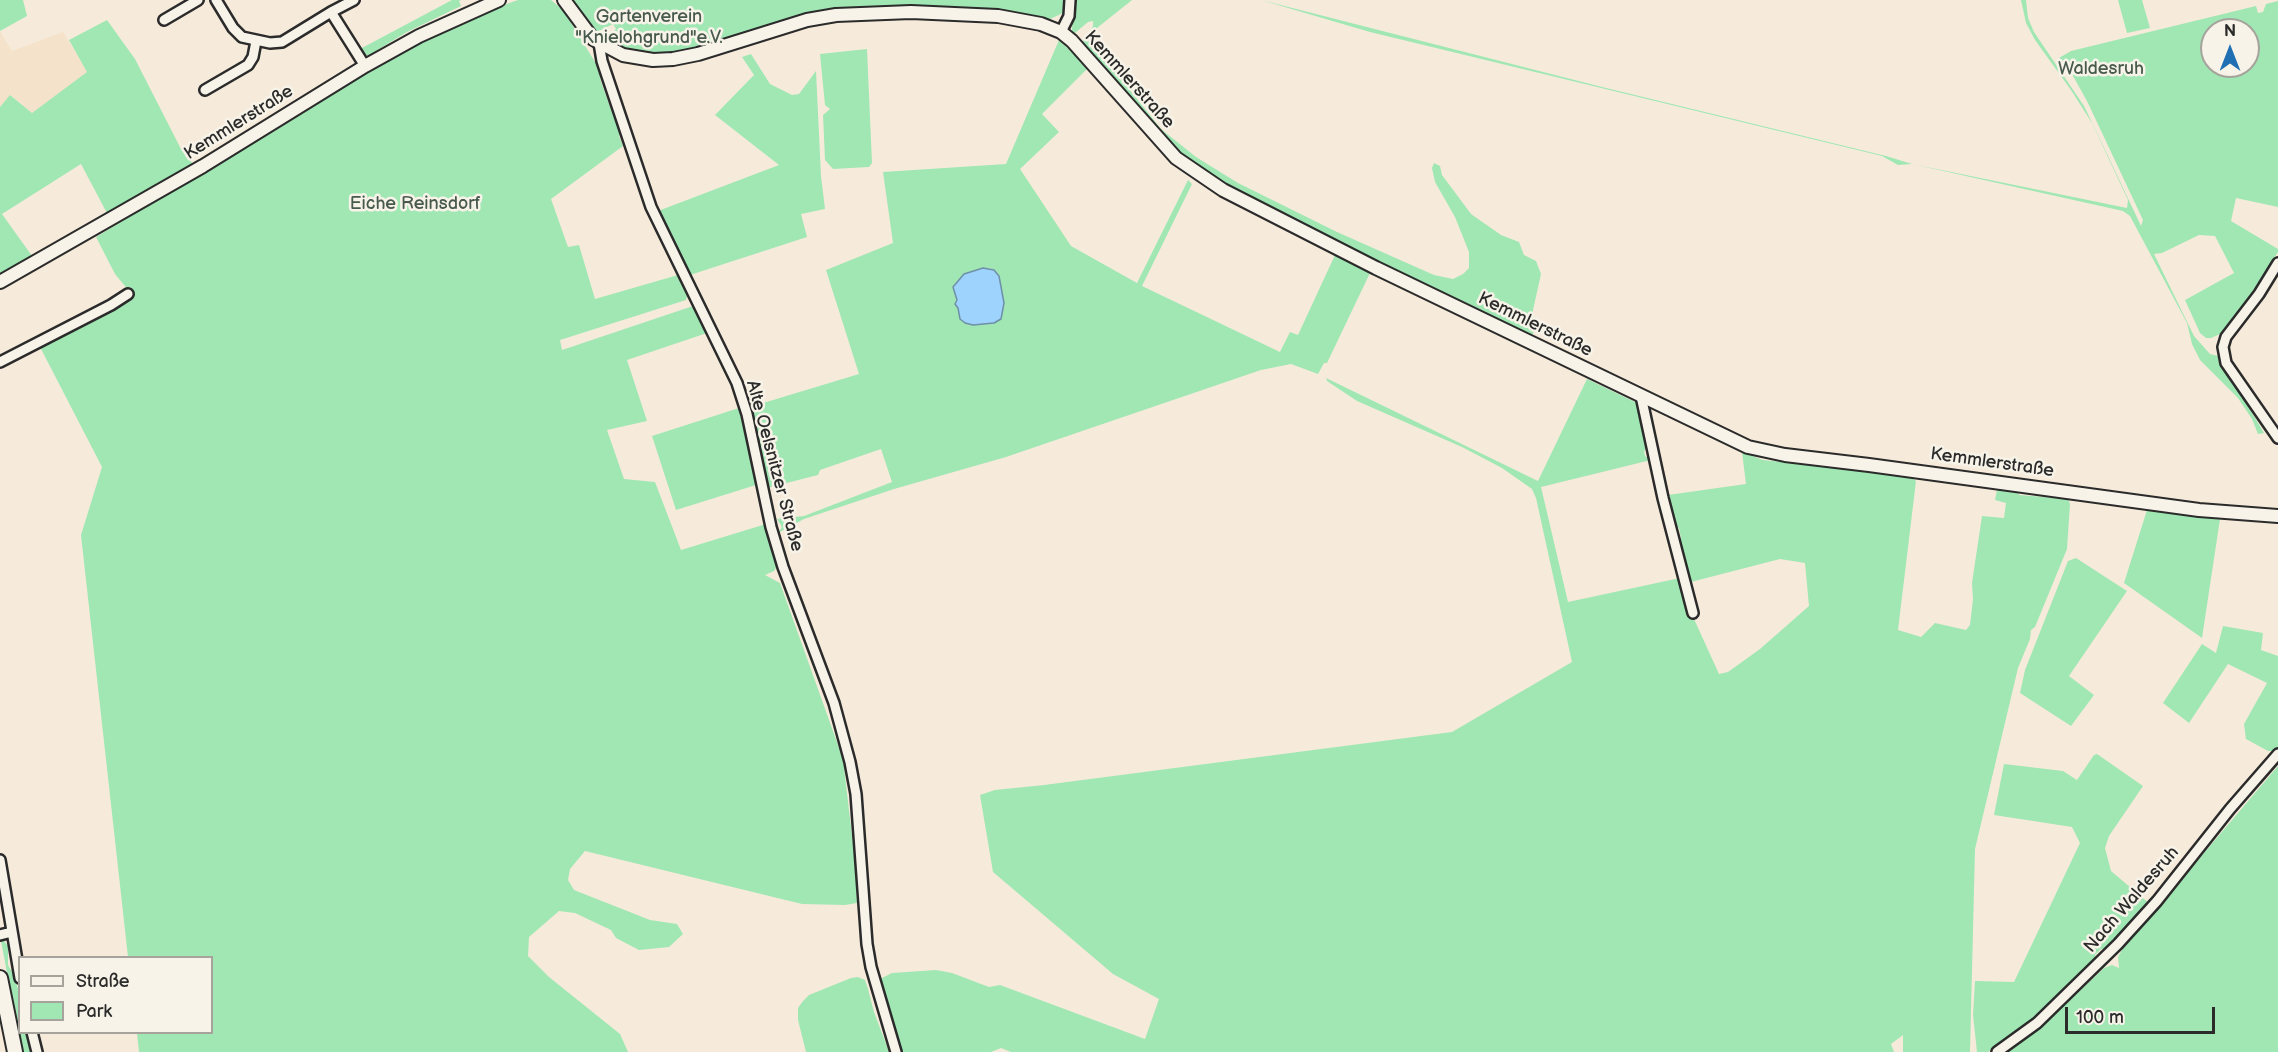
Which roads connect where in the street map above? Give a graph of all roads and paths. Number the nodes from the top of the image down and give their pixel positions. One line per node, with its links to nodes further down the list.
1 (198, 0): 8 (street)
2 (216, 0): 10 (street)
3 (354, 0): 7 (street)
4 (499, 0): 12 (street, Kemmlerstraße)
5 (564, 0): 11 (street, Kemmlerstraße)
6 (1070, 0): 9 (street)
7 (331, 12): 10 (street); 12 (street)
8 (164, 20)
9 (1061, 33): 11 (street, Kemmlerstraße); 18 (street, Kemmlerstraße)
10 (256, 41): 13 (street)
11 (598, 43): 31 (street, Alte Oelsnitzer Straße)
12 (365, 66): 15 (street, Kemmlerstraße)
13 (205, 90)
14 (2278, 263): 19 (street)
15 (0, 282)
16 (128, 294): 17 (street)
17 (0, 362)
18 (1641, 396): 20 (street, Kemmlerstraße); 21 (street)
19 (2278, 438)
20 (2278, 516)
21 (1693, 613)
22 (2278, 754): 32 (street, Nach Waldesruh)
23 (0, 860): 24 (street)
24 (12, 932): 25 (street); 26 (street)
25 (0, 935)
26 (18, 966)
27 (0, 978): 29 (main road)
28 (32, 1034): 30 (street)
29 (15, 1052)
30 (36, 1052)
31 (896, 1052)
32 (1997, 1052)

